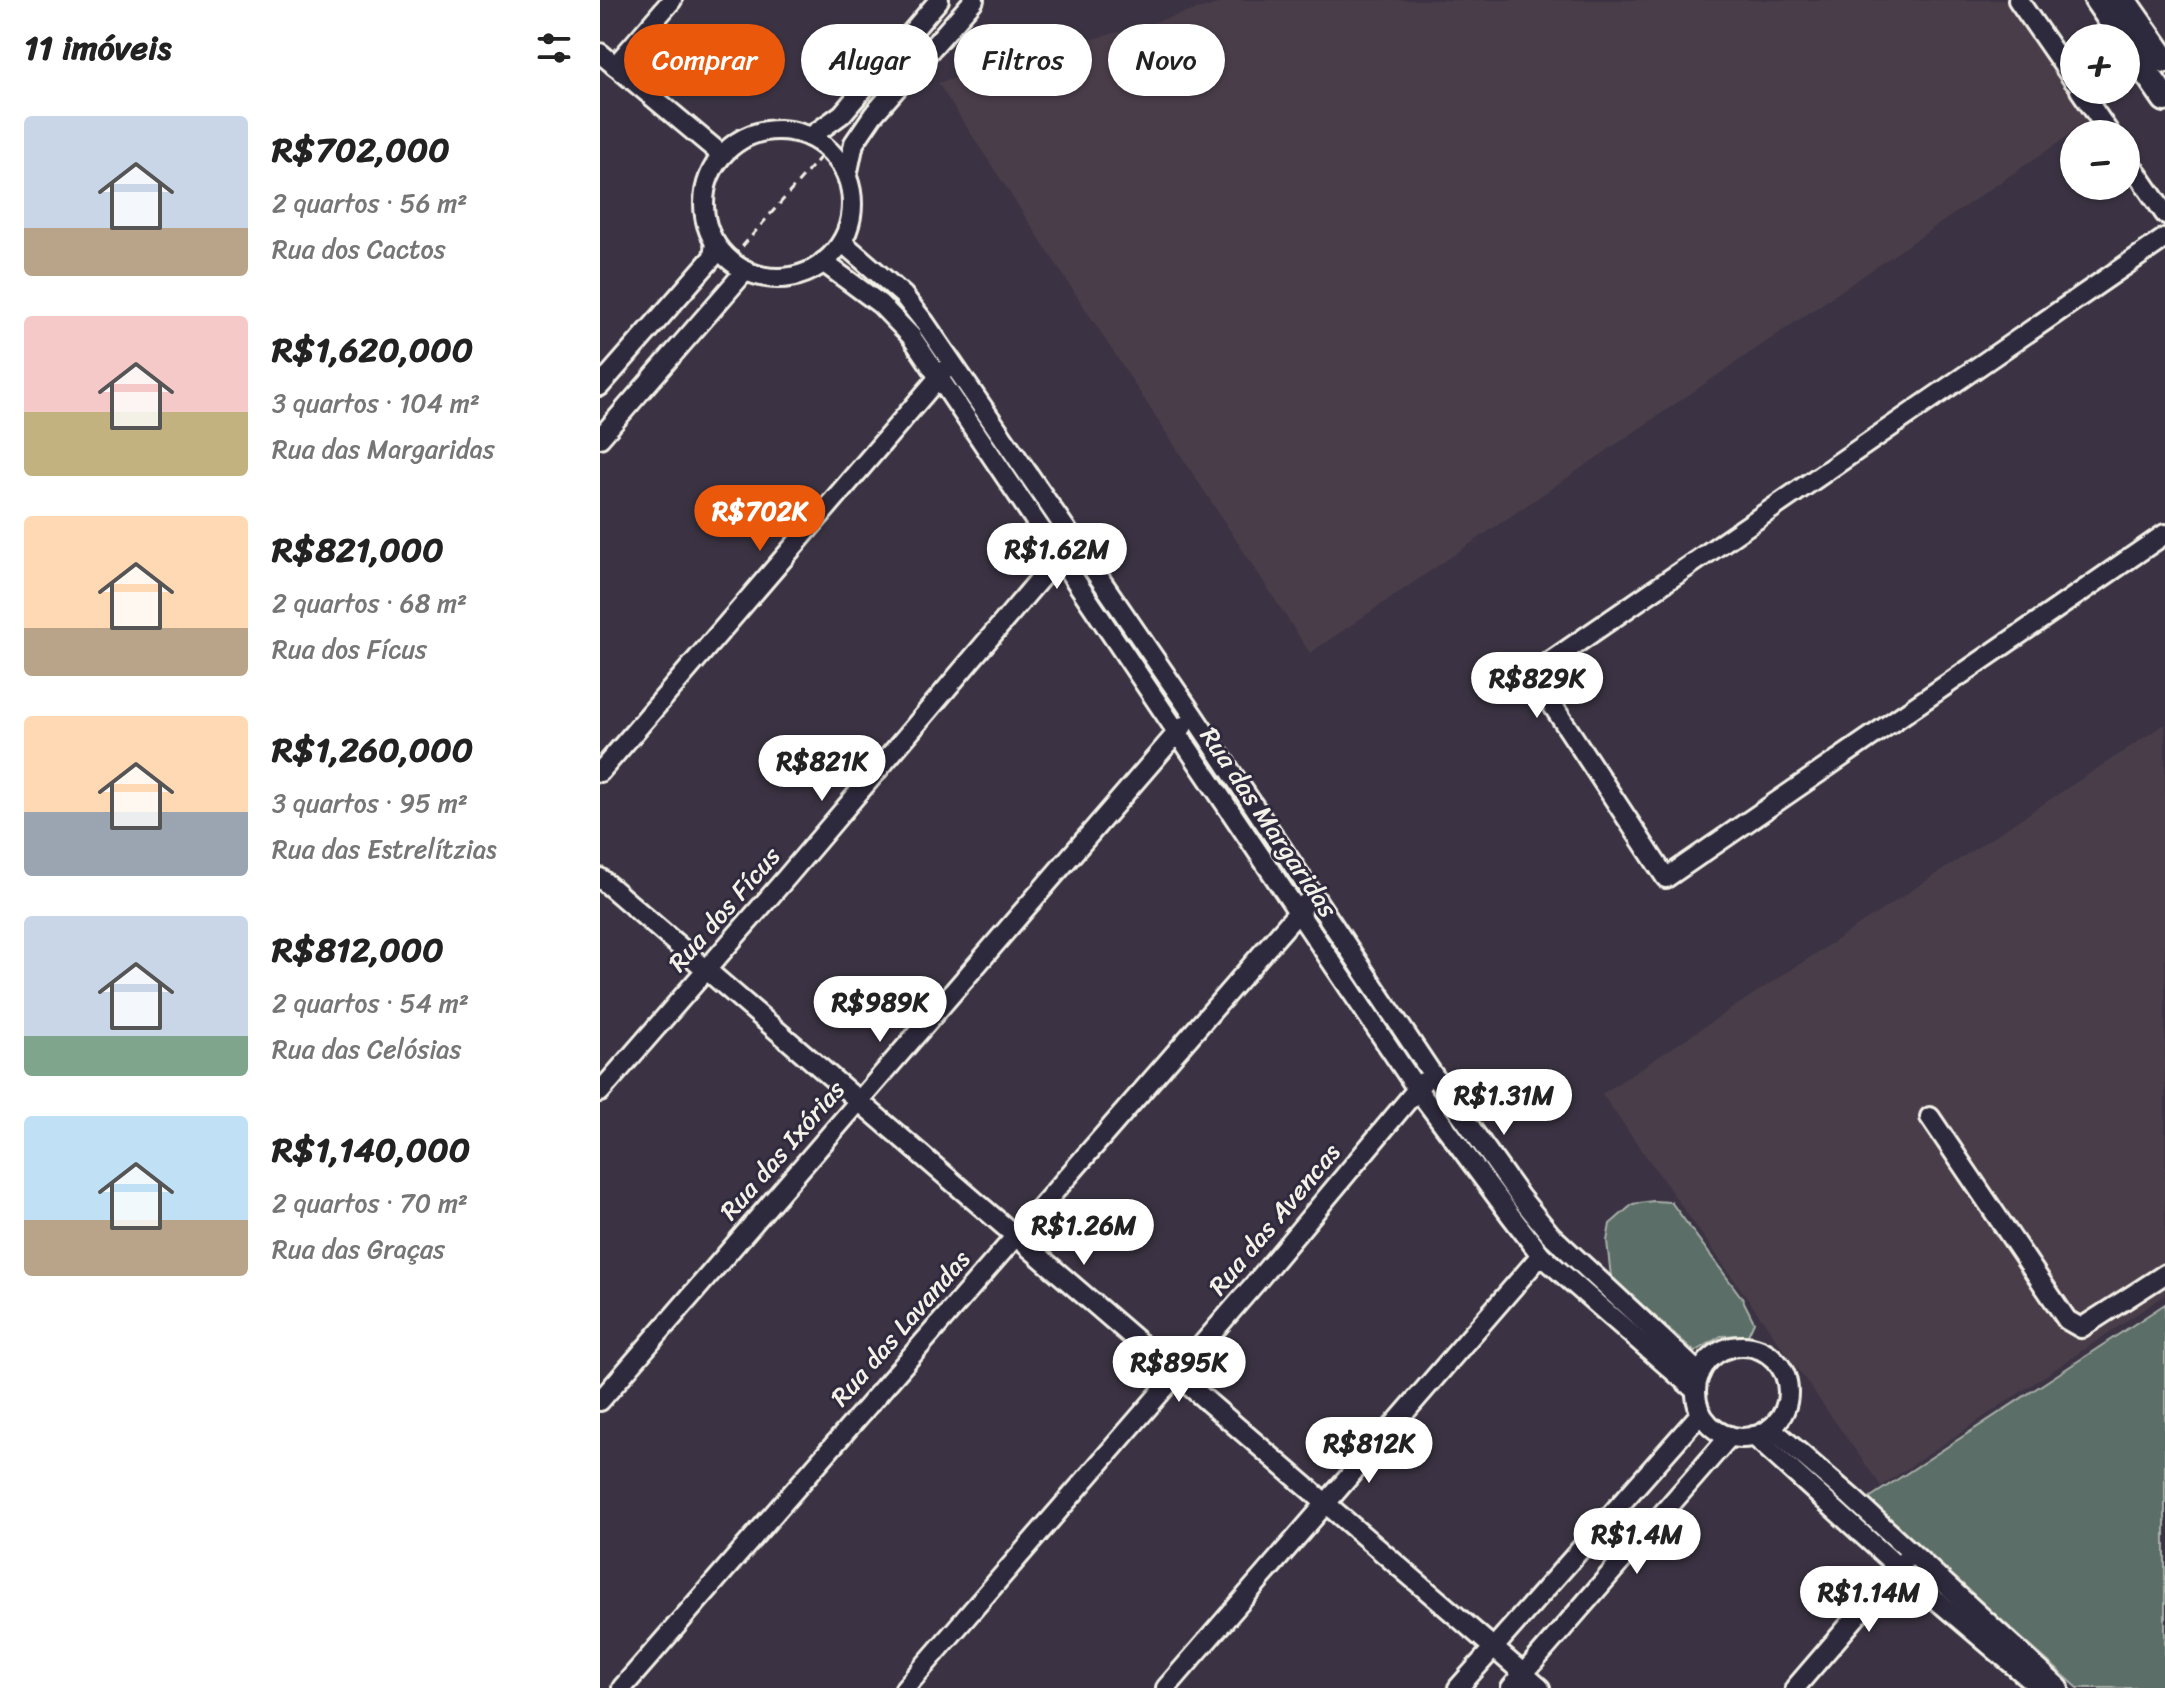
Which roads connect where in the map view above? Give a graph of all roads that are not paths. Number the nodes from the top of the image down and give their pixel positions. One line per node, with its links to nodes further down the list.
1 (672, 0): 12 (street)
2 (939, 0): 14 (street)
3 (974, 0): 16 (street)
4 (2018, 0): 10 (street)
5 (2097, 0): 7 (main road)
6 (2123, 0): 9 (main road)
7 (2113, 24)
8 (600, 53): 12 (street)
9 (2165, 60)
10 (2060, 61)
11 (2140, 63): 13 (main road)
12 (615, 66): 15 (street)
13 (2165, 99)
14 (810, 137): 15 (street); 16 (street)
15 (722, 155): 21 (street)
16 (847, 176): 20 (street)
17 (2140, 177): 18 (street)
18 (2165, 214)
19 (2165, 238): 28 (street)
20 (842, 242): 22 (street); 24 (street, Rua das Margaridas)
21 (715, 243): 23 (street); 26 (street)
22 (823, 262): 23 (street); 25 (street, Rua das Margaridas)
23 (738, 265): 27 (street)
24 (952, 362): 25 (street); 29 (street, Rua das Margaridas)
25 (938, 378): 30 (street, Rua das Margaridas); 33 (street)
26 (600, 386)
27 (600, 438)
28 (2165, 534)
29 (1073, 540): 30 (street, Rua dos Fícus); 31 (street, Rua das Margaridas)
30 (1059, 556): 32 (street, Rua das Margaridas); 37 (street, Rua dos Fícus)
31 (1193, 715): 32 (street, Rua das Ixórias); 35 (street, Rua das Margaridas)
32 (1177, 732): 36 (street, Rua das Margaridas); 41 (street, Rua das Ixórias)
33 (600, 772)
34 (600, 878): 37 (street)
35 (1314, 895): 36 (street, Rua das Lavandas); 38 (street, Rua das Margaridas)
36 (1298, 912): 39 (street, Rua das Margaridas); 43 (street, Rua das Lavandas)
37 (706, 969): 40 (street, Rua dos Fícus); 41 (street)
38 (1431, 1072): 39 (street, Rua das Avencas); 47 (street, Rua das Margaridas)
39 (1417, 1089): 44 (street, Rua das Margaridas); 46 (street, Rua das Avencas)
40 (600, 1092)
41 (859, 1101): 43 (street); 48 (street, Rua das Ixórias)
42 (1930, 1117): 45 (street)
43 (1015, 1235): 46 (street); 56 (street, Rua das Lavandas)
44 (1541, 1255): 47 (street, Rua das Margaridas); 52 (street)
45 (2165, 1274)
46 (1176, 1374): 52 (street); 57 (street, Rua das Avencas)
47 (1698, 1382): 49 (street); 50 (street)
48 (600, 1401)
49 (1701, 1413): 51 (street); 54 (street)
50 (1763, 1432): 51 (street); 53 (street)
51 (1730, 1436): 55 (street)
52 (1325, 1503): 54 (street); 58 (street)
53 (1905, 1560): 61 (street); 62 (street); 63 (street)
54 (1493, 1648): 55 (street); 59 (street)
55 (1517, 1681): 60 (street)
56 (622, 1688)
57 (905, 1688)
58 (1166, 1688)
59 (1458, 1688)
60 (1540, 1688)
61 (1795, 1688)
62 (2040, 1688)
63 (2059, 1688)

